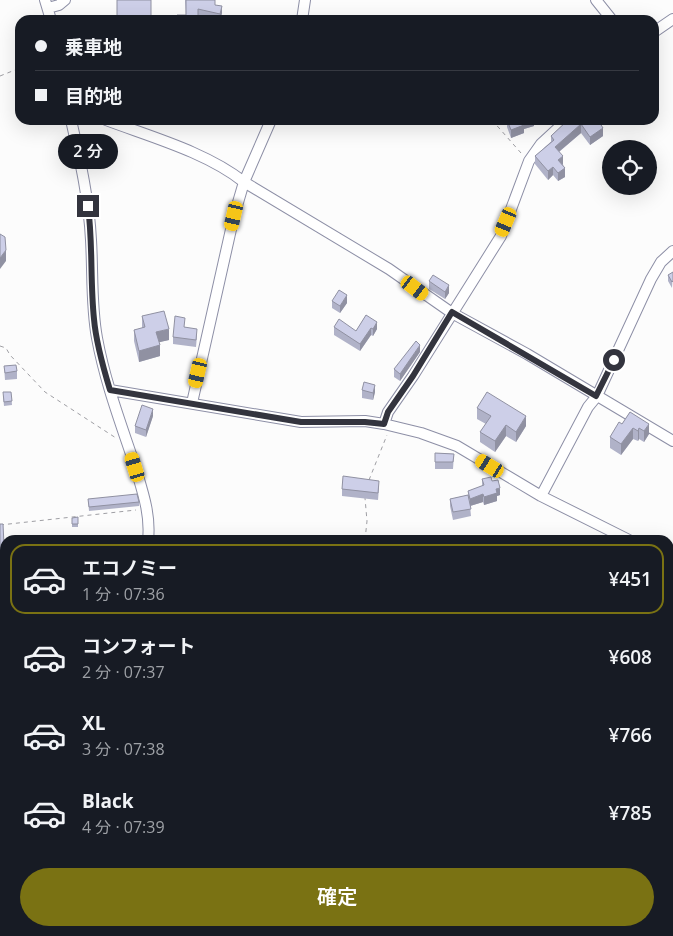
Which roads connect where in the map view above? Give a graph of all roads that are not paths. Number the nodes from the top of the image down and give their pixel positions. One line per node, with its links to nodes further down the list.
1 (65, 0): 4 (street)
2 (305, 0): 5 (street)
3 (596, 0): 6 (street)
4 (47, 4)
5 (303, 15)
6 (608, 15)
7 (673, 19): 8 (street)
8 (659, 29)
9 (72, 125): 16 (street)
10 (119, 125): 13 (street)
11 (269, 125): 13 (street)
12 (562, 125): 15 (street)
13 (244, 182): 15 (street); 18 (street)
14 (673, 252): 17 (street)
15 (452, 312): 17 (street); 19 (street)
16 (110, 390): 18 (street); 22 (street)
17 (596, 396): 20 (street); 21 (street)
18 (192, 403): 19 (street)
19 (387, 425): 21 (street)
20 (673, 441)
21 (541, 496): 23 (street)
22 (148, 535)
23 (619, 535)

